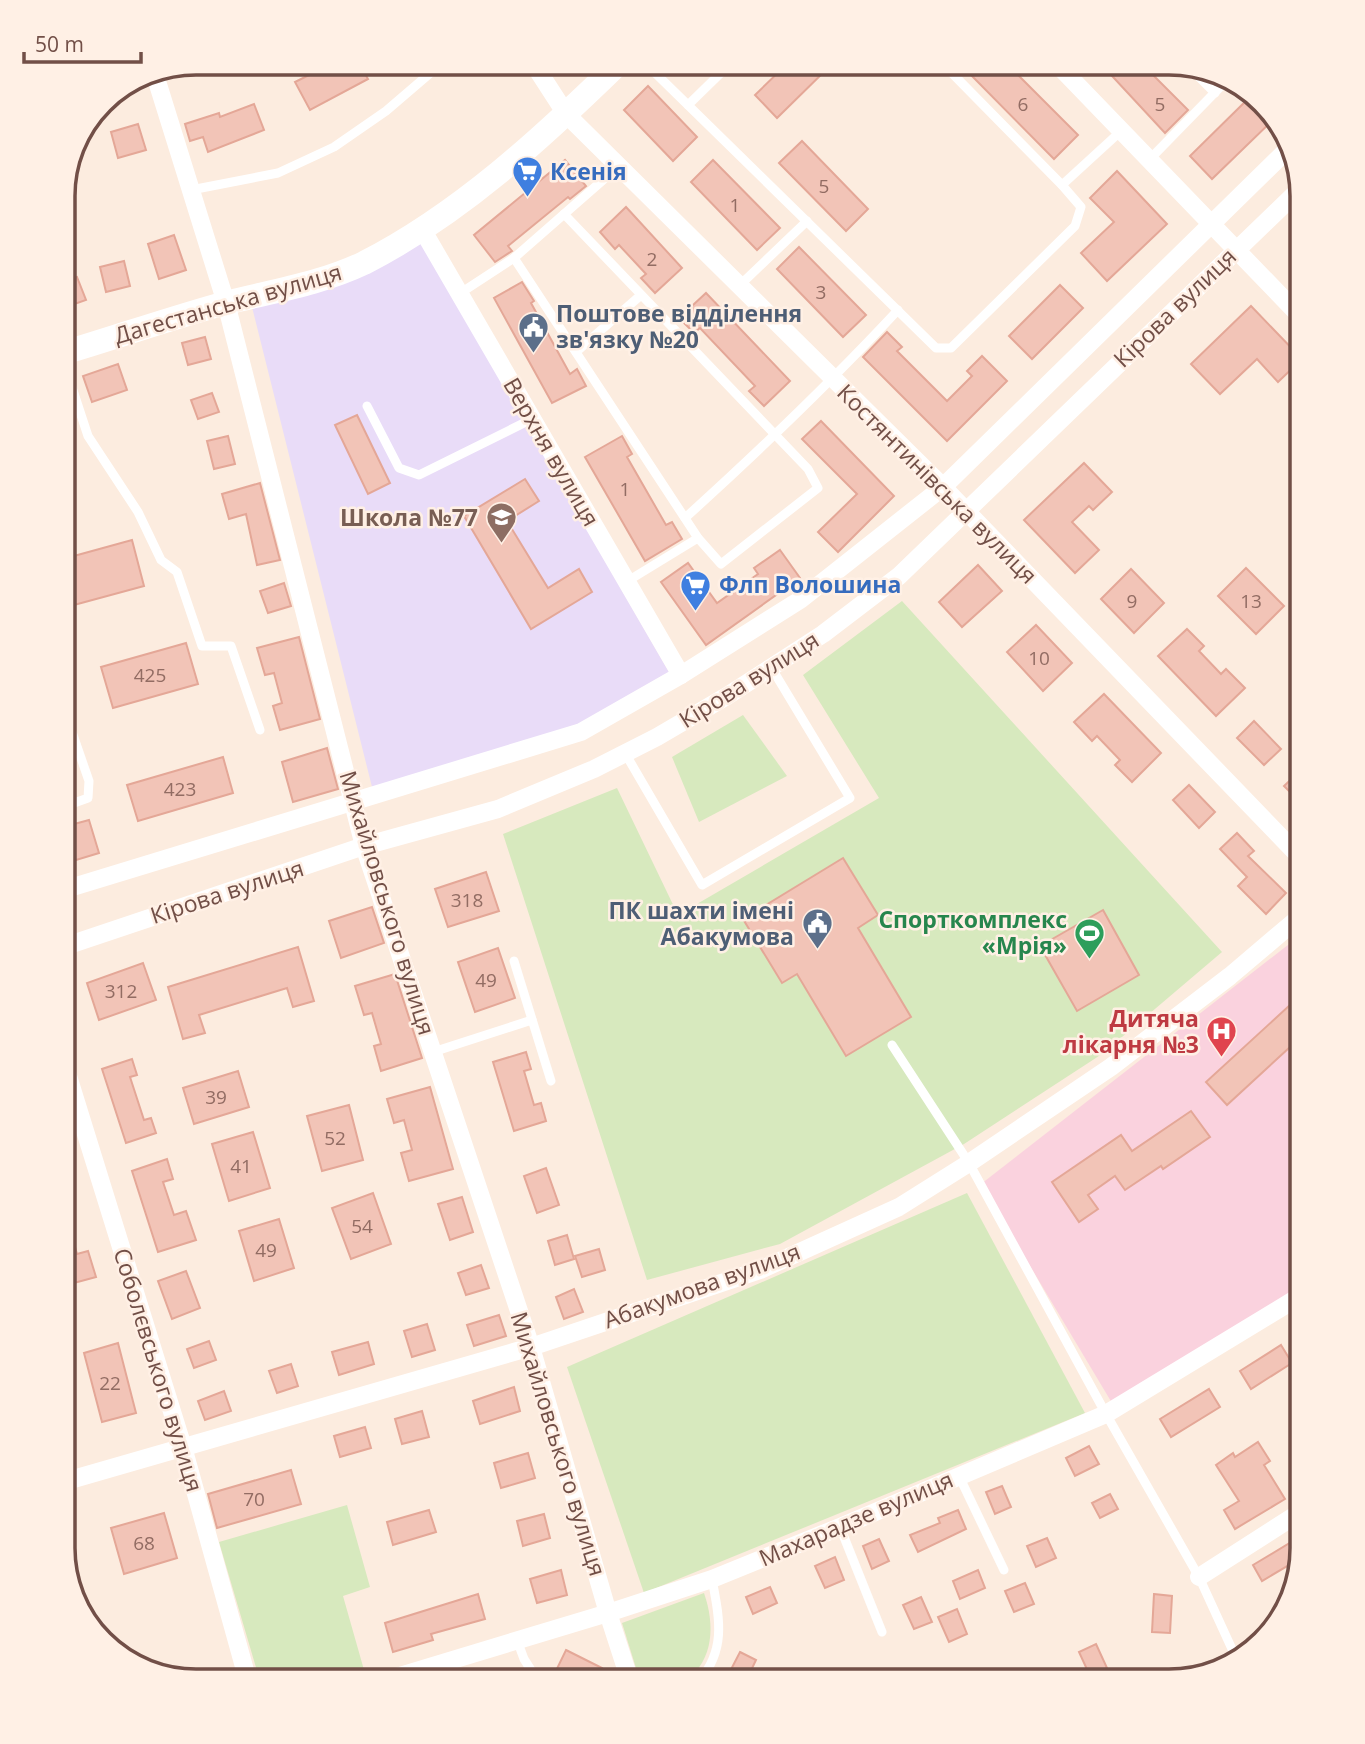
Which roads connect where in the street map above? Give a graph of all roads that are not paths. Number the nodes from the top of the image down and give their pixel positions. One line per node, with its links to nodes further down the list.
1 (428, 75): 19 (lane)
2 (541, 75): 13 (street, Костянтинівська вулиця)
3 (605, 75): 13 (street, Дагестанська вулиця)
4 (658, 75): 12 (lane)
5 (718, 76): 12 (lane)
6 (957, 76): 18 (lane)
7 (1068, 76): 14 (street)
8 (1203, 81): 11 (lane)
9 (157, 82): 19 (street, Михайловського вулиця)
10 (1220, 88): 11 (lane)
11 (1215, 93): 16 (lane)
12 (688, 105): 22 (lane)
13 (566, 114): 17 (street, Костянтинівська вулиця); 24 (street, Дагестанська вулиця)
14 (1121, 131): 16 (street); 18 (lane)
15 (1282, 155): 23 (street, Кірова вулиця)
16 (1149, 160): 23 (street)
17 (619, 166): 21 (lane); 27 (street, Костянтинівська вулиця)
18 (1062, 185): 32 (lane)
19 (191, 190): 30 (street, Михайловського вулиця)
20 (1290, 198): 25 (street, Кірова вулиця)
21 (564, 215): 26 (lane); 29 (lane)
22 (807, 221): 27 (lane); 32 (lane)
23 (1210, 225): 25 (street); 40 (street, Кірова вулиця)
24 (422, 229): 28 (street, Верхня вулиця); 30 (street, Дагестанська вулиця)
25 (1235, 250): 31 (street); 41 (street, Кірова вулиця)
26 (514, 258): 28 (lane); 34 (lane)
27 (739, 286): 35 (street, Костянтинівська вулиця)
28 (459, 294): 38 (street, Верхня вулиця)
29 (641, 295): 34 (lane); 39 (lane)
30 (226, 303): 33 (street, Дагестанська вулиця); 50 (street, Михайловського вулиця)
31 (1290, 306)
32 (898, 310): 35 (lane)
33 (76, 349)
34 (576, 352): 42 (lane)
35 (834, 379): 39 (lane); 40 (street, Костянтинівська вулиця)
36 (76, 399): 47 (lane)
37 (367, 406): 38 (lane)
38 (532, 419): 44 (street, Верхня вулиця)
39 (776, 436): 42 (lane); 43 (lane)
40 (943, 487): 41 (street, Костянтинівська вулиця); 46 (street, Кірова вулиця)
41 (967, 512): 45 (street, Кірова вулиця); 53 (street, Костянтинівська вулиця)
42 (685, 518): 43 (lane)
43 (698, 538): 44 (lane)
44 (626, 582): 46 (street, Верхня вулиця)
45 (771, 667): 49 (street, Кірова вулиця); 49 (lane)
46 (681, 675): 50 (street, Кірова вулиця)
47 (260, 730)
48 (76, 742): 51 (lane)
49 (625, 753): 52 (street, Кірова вулиця)
50 (353, 800): 52 (street, Михайловського вулиця); 54 (street, Кірова вулиця)
51 (76, 802)
52 (364, 846): 56 (street, Кірова вулиця); 60 (street, Михайловського вулиця)
53 (1290, 847)
54 (75, 886)
55 (1290, 925): 63 (street, Абакумова вулиця)
56 (75, 943)
57 (513, 961): 58 (lane)
58 (531, 1020): 60 (lane); 61 (lane)
59 (892, 1045): 63 (lane)
60 (433, 1052): 65 (street, Михайловського вулиця)
61 (551, 1082)
62 (75, 1100): 67 (street, Соболєвського вулиця)
63 (969, 1163): 65 (street, Абакумова вулиця); 66 (lane)
64 (1290, 1302): 66 (street, Махарадзе вулиця)
65 (531, 1347): 67 (street, Абакумова вулиця); 75 (street, Михайловського вулиця)
66 (1106, 1415): 68 (street, Махарадзе вулиця); 73 (lane)
67 (183, 1447): 69 (street, Абакумова вулиця); 79 (street, Соболєвського вулиця)
68 (959, 1476): 71 (street, Махарадзе вулиця); 72 (lane)
69 (75, 1478)
70 (1290, 1519): 73 (street)
71 (840, 1527): 74 (street, Махарадзе вулиця); 76 (lane)
72 (1004, 1570)
73 (1199, 1577): 78 (lane)
74 (712, 1578): 75 (street, Махарадзе вулиця); 83 (lane)
75 (608, 1613): 77 (street, Махарадзе вулиця); 82 (street, Михайловського вулиця)
76 (882, 1632)
77 (517, 1640): 80 (street, Махарадзе вулиця); 81 (lane)
78 (1229, 1652)
79 (245, 1669)
80 (422, 1669)
81 (530, 1669)
82 (626, 1669)
83 (709, 1669)

